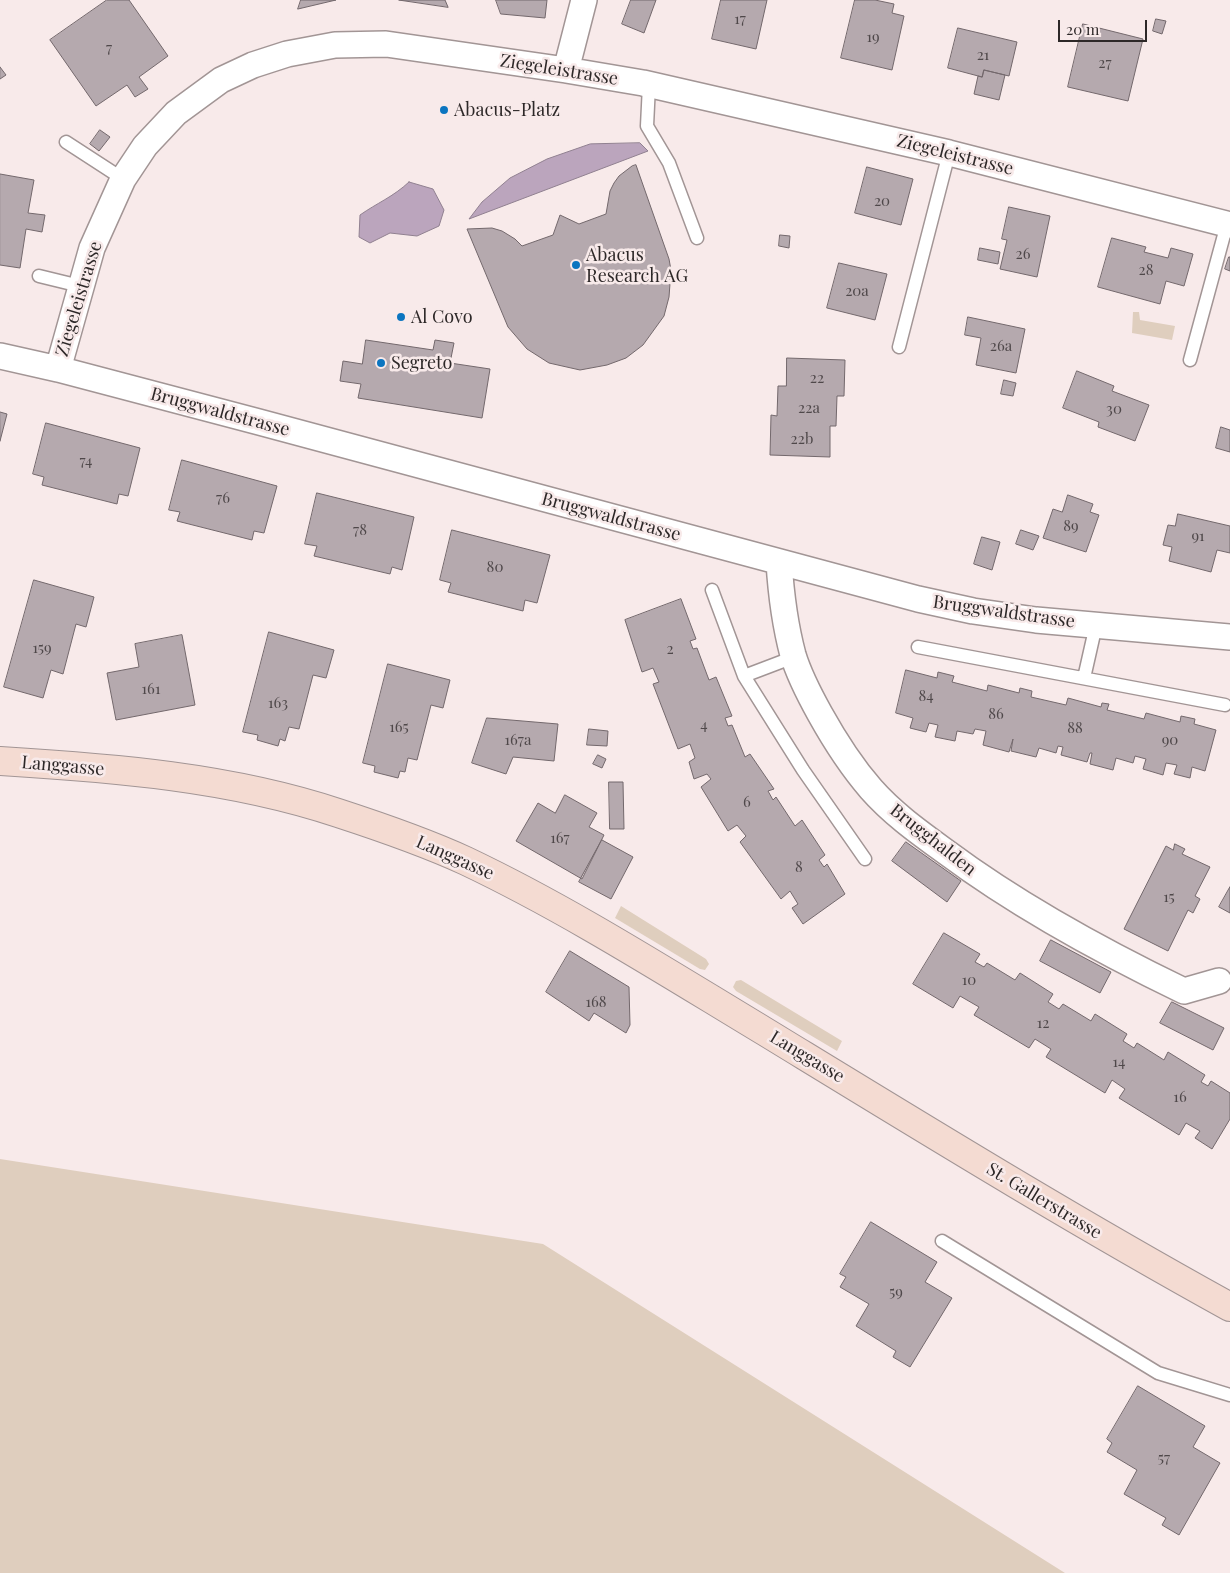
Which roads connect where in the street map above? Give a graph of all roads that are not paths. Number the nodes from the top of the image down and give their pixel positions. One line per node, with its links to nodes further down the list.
1 (584, 0): 2 (street)
2 (566, 70): 3 (street, Ziegeleistrasse); 6 (street, Ziegeleistrasse)
3 (649, 85): 5 (street, Ziegeleistrasse); 8 (lane)
4 (66, 142): 6 (lane)
5 (949, 153): 7 (street, Ziegeleistrasse); 11 (lane)
6 (123, 179): 10 (street, Ziegeleistrasse)
7 (1229, 225): 13 (lane)
8 (697, 238)
9 (39, 276): 10 (lane)
10 (80, 286): 14 (street, Ziegeleistrasse)
11 (899, 348)
12 (0, 356): 14 (street, Bruggwaldstrasse)
13 (1190, 360)
14 (58, 370): 15 (street, Bruggwaldstrasse)
15 (779, 562): 17 (street, Bruggwaldstrasse); 20 (street, Brugghalden)
16 (712, 590): 21 (lane)
17 (1096, 625): 18 (street, Bruggwaldstrasse); 22 (lane)
18 (1230, 638)
19 (918, 647): 22 (lane)
20 (794, 657): 21 (lane); 26 (street, Brugghalden)
21 (744, 676): 25 (lane)
22 (1084, 678): 23 (lane)
23 (1225, 705)
24 (0, 761): 27 (main road, Langgasse)
25 (865, 859)
26 (1219, 981)
27 (861, 1090): 29 (main road, St. Gallerstrasse)
28 (942, 1241): 30 (lane)
29 (1230, 1307)
30 (1230, 1395)

